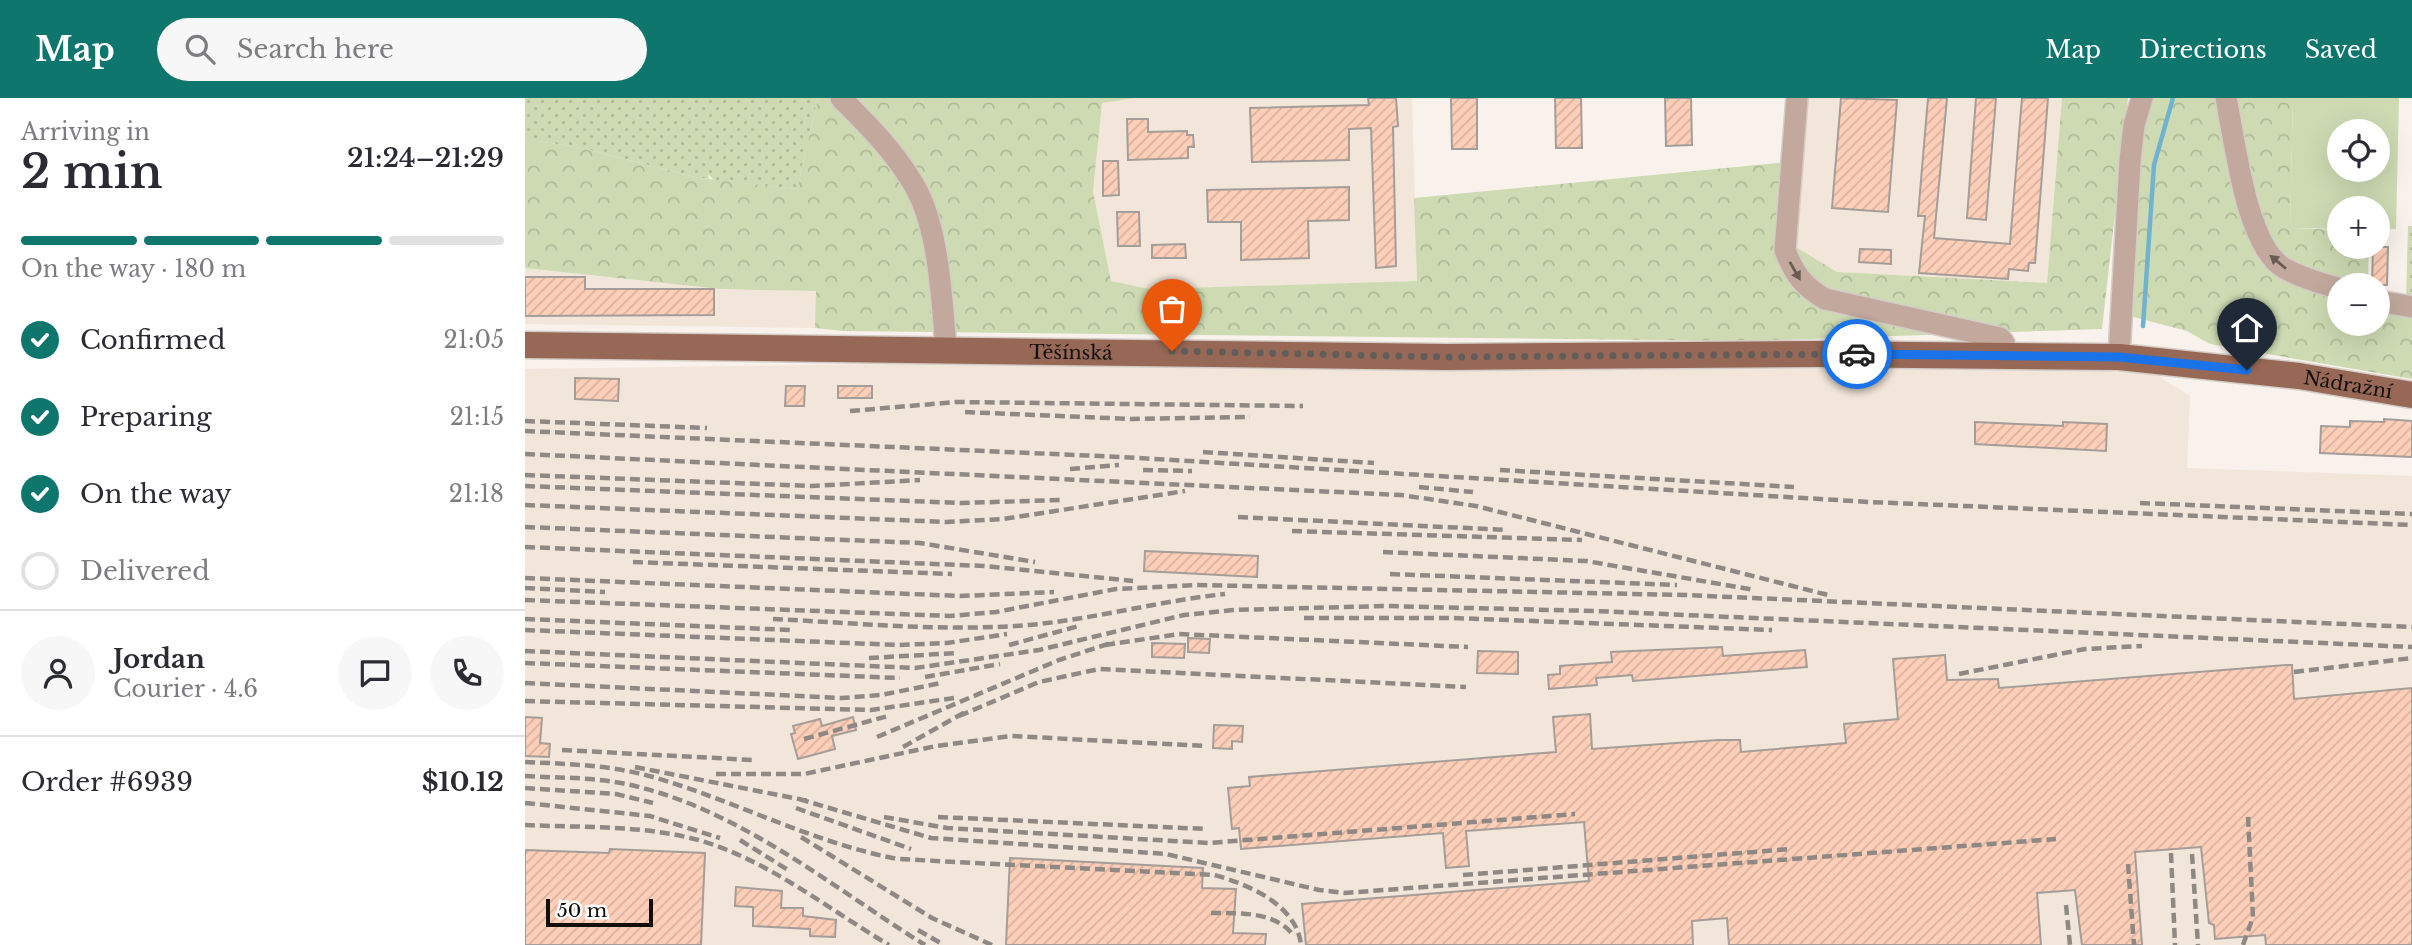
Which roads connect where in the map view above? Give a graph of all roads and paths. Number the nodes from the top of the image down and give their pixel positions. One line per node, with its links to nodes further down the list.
1 (841, 98): 9 (street)
2 (1797, 98): 10 (street, one-way to 10)
3 (2142, 98): 11 (street)
4 (2226, 98): 5 (street, one-way to 4)
5 (2327, 284)
6 (2390, 303): 7 (street)
7 (2412, 307)
8 (525, 345): 9 (main road, Těšínská)
9 (946, 349): 10 (main road, Těšínská)
10 (2004, 354): 11 (main road, Těšínská)
11 (2119, 357): 12 (main road, Nádražní)
12 (2412, 395)

